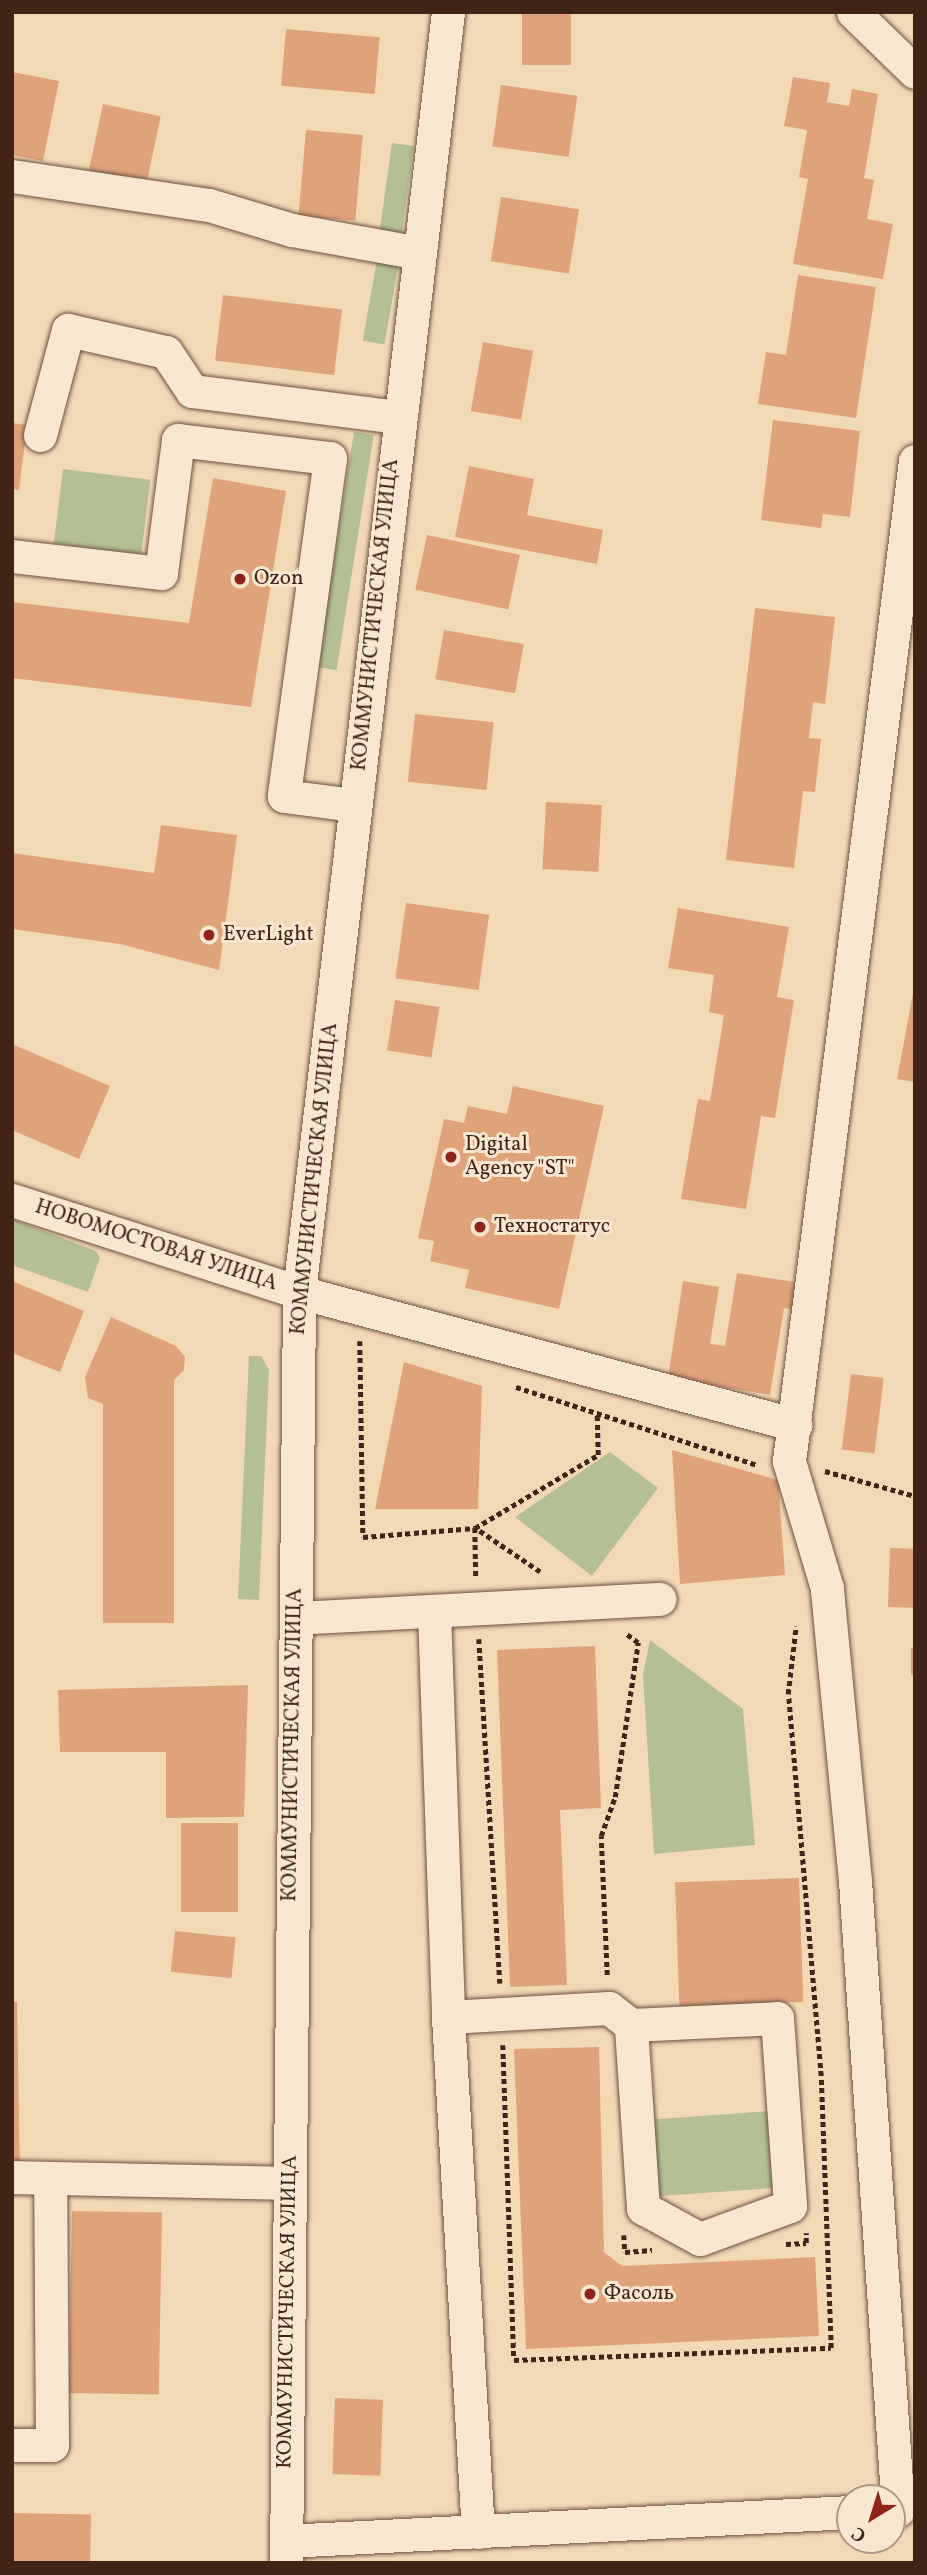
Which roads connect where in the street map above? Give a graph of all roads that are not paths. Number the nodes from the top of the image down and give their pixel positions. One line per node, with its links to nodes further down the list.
1 (448, 12): 5 (street, КОММУНИСТИЧЕСКАЯ УЛИЦА)
2 (853, 12): 3 (street)
3 (915, 72)
4 (12, 176): 5 (street)
5 (420, 253): 6 (street, КОММУНИСТИЧЕСКАЯ УЛИЦА)
6 (398, 417): 7 (street); 10 (street, КОММУНИСТИЧЕСКАЯ УЛИЦА)
7 (40, 435)
8 (915, 461): 13 (street)
9 (12, 556): 10 (street)
10 (354, 805): 12 (street, КОММУНИСТИЧЕСКАЯ УЛИЦА)
11 (12, 1200): 12 (street, НОВОМОСТОВАЯ УЛИЦА)
12 (299, 1292): 13 (street, НОВОМОСТОВАЯ УЛИЦА); 21 (street, КОММУНИСТИЧЕСКАЯ УЛИЦА)
13 (796, 1425): 23 (street)
14 (660, 1599): 15 (street)
15 (434, 1611): 16 (street); 18 (street)
16 (314, 1617)
17 (620, 2016): 17 (street); 18 (street)
18 (449, 2017): 25 (street)
19 (12, 2177): 20 (street)
20 (50, 2178): 21 (street); 22 (street)
21 (289, 2183): 26 (street, КОММУНИСТИЧЕСКАЯ УЛИЦА)
22 (12, 2445)
23 (900, 2484)
24 (836, 2513): 25 (street)
25 (478, 2532): 26 (street)
26 (286, 2552)

